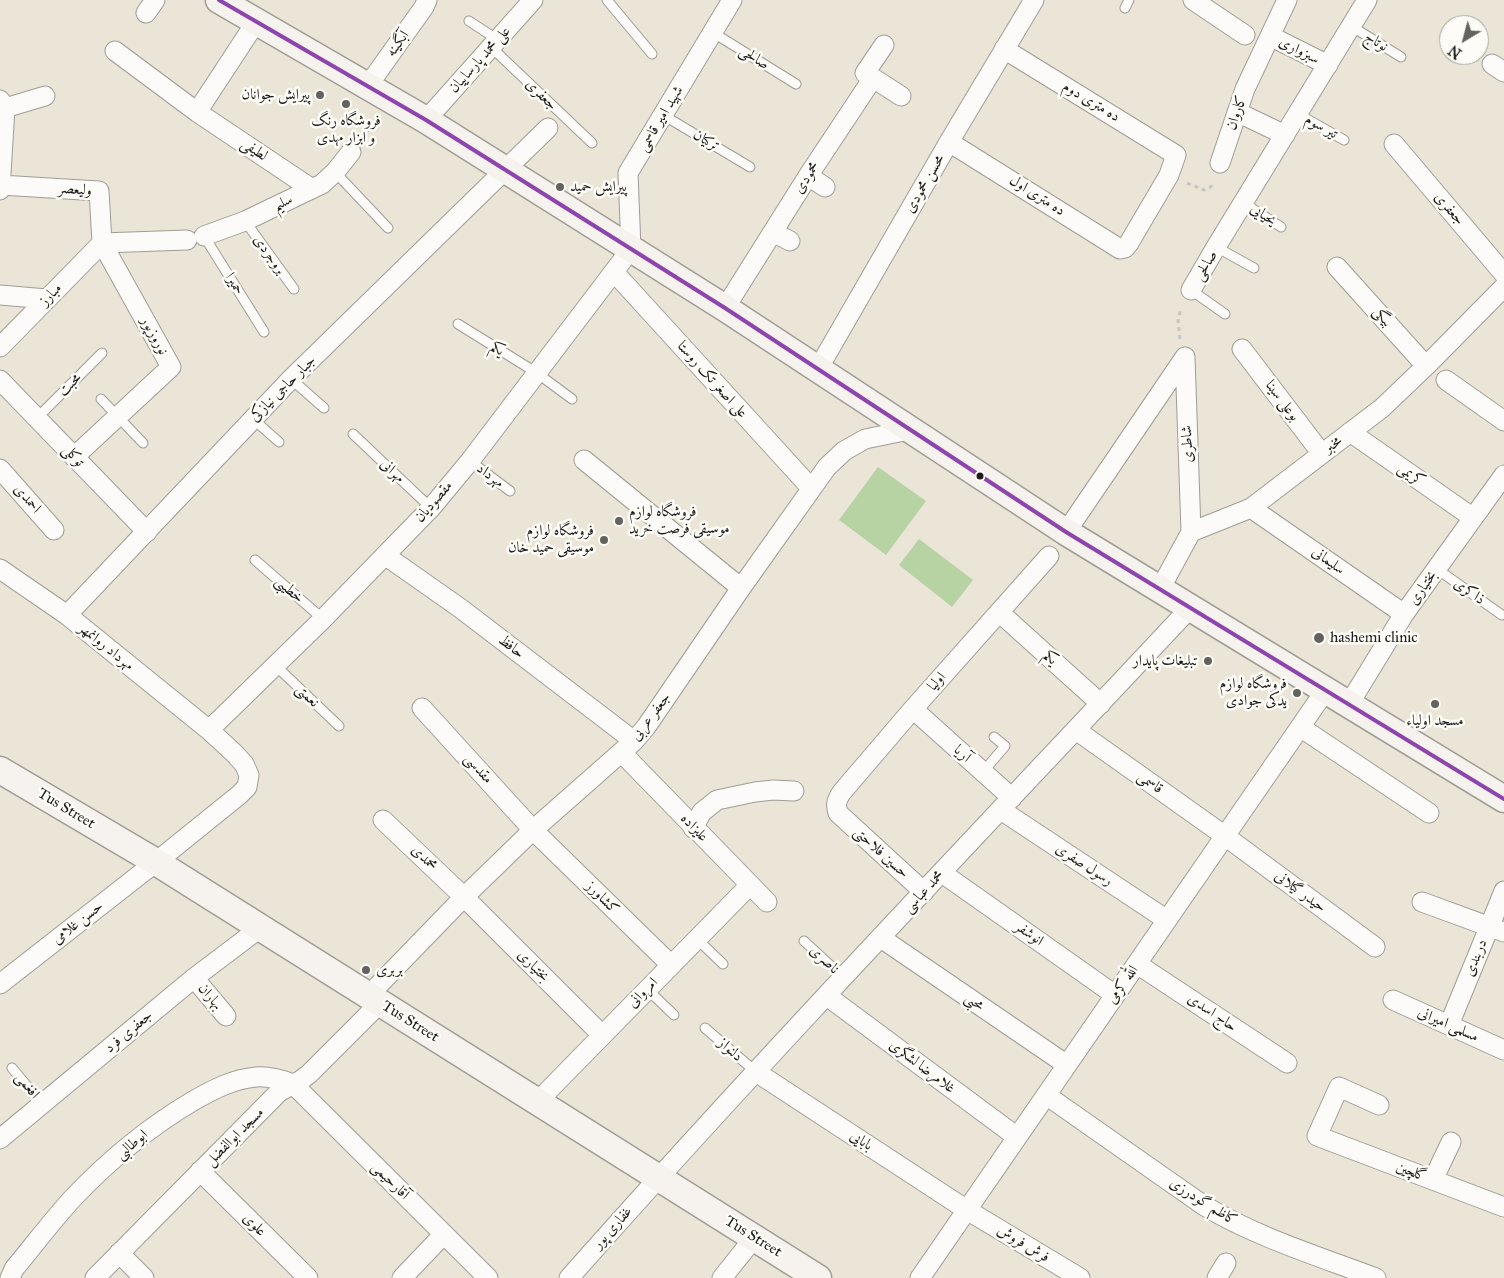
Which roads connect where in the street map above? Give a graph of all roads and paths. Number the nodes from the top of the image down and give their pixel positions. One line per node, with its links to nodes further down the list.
1 (219, 0): 12 (main road)
2 (513, 0): 17 (street)
3 (533, 0): 17 (street, علی محمد پارساییان)
4 (607, 0): 21 (lane)
5 (732, 0): 14 (street, شهید امیر قاسمی)
6 (1034, 0): 19 (street, محسن محمودی)
7 (1193, 0): 15 (street)
8 (1287, 0): 16 (street, کاروان)
9 (1367, 0): 13 (street, صالحی)
10 (421, 2): 26 (street, آبگینه)
11 (469, 21): 17 (lane, جعفری)
12 (256, 22): 26 (main road); 31 (street)
13 (1351, 26): 22 (lane, نوتاج); 23 (street, صالحی)
14 (712, 32): 25 (lane, صالحی); 34 (street, شهید امیر قاسمی)
15 (1245, 35)
16 (1270, 36): 23 (street, سبزواری); 32 (street, کاروان)
17 (497, 41): 35 (street, علی محمد پارساییان); 40 (lane, جعفری)
18 (884, 45): 24 (street)
19 (1004, 49): 39 (street, محسن محمودی); 47 (street, ده متری دوم)
20 (115, 51): 31 (street, لطیفی)
21 (652, 54)
22 (1401, 58)
23 (1328, 65): 33 (street, صالحی)
24 (873, 78): 28 (street); 48 (street, محمودی)
25 (796, 84)
26 (367, 87): 29 (main road)
27 (45, 96): 30 (street)
28 (901, 96)
29 (391, 100): 35 (main road); 42 (path)
30 (2, 104): 49 (street)
31 (197, 112): 51 (street, لطیفی)
32 (1237, 112): 37 (street); 43 (street, کاروان)
33 (1298, 114): 37 (street, صالحی); 38 (lane, تیر سوم)
34 (663, 115): 44 (lane, ترکیان); 62 (street, شهید امیر قاسمی)
35 (426, 120): 45 (main road)
36 (548, 128): 45 (street, جعفری)
37 (1285, 135): 53 (street, صالحی)
38 (1344, 140)
39 (949, 142): 47 (street, ده متری اول); 81 (street, محسن محمودی)
40 (592, 143)
41 (1394, 144): 66 (street, جعفری)
42 (351, 152): 46 (street, سلیم)
43 (1220, 163): 47 (path)
44 (750, 167)
45 (505, 170): 62 (main road); 83 (street, جبار حاجی نیازکی)
46 (335, 172): 51 (street, سلیم); 56 (lane)
47 (1169, 175)
48 (808, 176): 50 (street); 57 (street, محمودی)
49 (0, 185): 52 (street); 60 (street, ولیعصر)
50 (825, 187)
51 (312, 189): 54 (street, سلیم)
52 (0, 190)
53 (1244, 203): 55 (lane, یحیایی); 61 (street, صالحی)
54 (245, 221): 58 (street, سلیم); 68 (lane, بروجردی)
55 (1281, 227)
56 (388, 228)
57 (773, 232): 59 (street); 72 (street, محمودی)
58 (196, 238): 60 (street, سلیم); 75 (lane, حمیرا)
59 (790, 241)
60 (102, 243): 71 (street, مبارز); 89 (street, نوروزپور)
61 (1216, 246): 64 (lane); 69 (street, صالحی)
62 (632, 249): 65 (street, مقصودیان); 72 (main road)
63 (1337, 267): 80 (street, بیگی)
64 (1254, 268)
65 (614, 272): 82 (street, مقصودیان); 104 (street, علی اصغر تک روستا)
66 (1504, 274)
67 (1504, 287): 80 (street, مخبر)
68 (294, 289)
69 (1191, 290): 73 (lane); 79 (path, صالحی)
70 (0, 295): 71 (street)
71 (47, 299): 76 (street, مبارز)
72 (725, 308): 81 (main road)
73 (1225, 314)
74 (458, 324): 82 (lane, یکم)
75 (264, 332)
76 (0, 347)
77 (1242, 349): 98 (street, بوعلی سینا)
78 (102, 353): 90 (lane, محبت)
79 (1185, 357): 111 (street); 112 (street, شاطری)
80 (1426, 366): 94 (street, مخبر)
81 (818, 369): 93 (main road)
82 (537, 373): 87 (lane, یکم); 101 (street, مقصودیان)
83 (291, 379): 88 (lane); 91 (street, جبار حاجی نیازکی)
84 (0, 380): 90 (street, توکلی)
85 (1446, 380): 92 (street)
86 (101, 399): 89 (lane)
87 (572, 399)
88 (324, 408)
89 (117, 416): 97 (lane); 99 (street, نوروزپور)
90 (37, 418): 99 (street, توکلی)
91 (253, 419): 96 (lane); 110 (street, جبار حاجی نیازکی)
92 (1504, 421)
93 (909, 430): 104 (street, جعفر عربی); 111 (main road)
94 (1350, 432): 98 (street, مخبر); 108 (street, کریمی)
95 (353, 434): 106 (lane, مهرانی)
96 (279, 442)
97 (143, 444)
98 (1322, 454): 107 (street, مخبر)
99 (74, 457): 110 (street, توکلی)
100 (584, 460): 118 (street)
101 (470, 461): 105 (lane, مهرداد); 106 (street, مقصودیان)
102 (0, 469): 109 (street, احمدی)
103 (1504, 475): 108 (street, بختیاری)
104 (811, 488): 118 (street, جعفر عربی)
105 (510, 491)
106 (431, 508): 113 (street, مقصودیان)
107 (1251, 508): 112 (street, مخبر); 122 (street, سلیمانی)
108 (1472, 518): 117 (street, بختیاری)
109 (54, 530)
110 (147, 532): 123 (street, جبار حاجی نیازکی)
111 (1066, 532): 119 (main road)
112 (1191, 532): 119 (street)
113 (386, 556): 125 (street, مقصودیان); 137 (street, حافظ)
114 (1050, 556): 121 (street, اولیا)
115 (255, 560): 125 (lane, خطیبی)
116 (0, 569): 123 (street, مهرداد روانمهر)
117 (1436, 569): 122 (street, بختیاری); 124 (lane, ذاکری)
118 (741, 588): 137 (street, جعفر عربی)
119 (1160, 589): 120 (main road)
120 (1191, 607): 127 (main road); 128 (street, محمد عباسی)
121 (999, 612): 128 (street, یکم); 131 (street, اولیا)
122 (1404, 614): 129 (street, بختیاری)
123 (67, 615): 134 (street, مهرداد روانمهر)
124 (1502, 615)
125 (323, 620): 126 (street, مقصودیان)
126 (276, 666): 132 (lane, نعمتی); 134 (street, مقصودیان)
127 (1325, 691): 129 (main road); 133 (street, الله کرمی)
128 (1101, 704): 135 (street, محمد عباسی)
129 (1349, 704): 141 (main road)
130 (422, 708): 147 (street, مقدسی)
131 (913, 709): 139 (street, آریا); 143 (street, اولیا)
132 (339, 726)
133 (1300, 727): 144 (street); 148 (street, الله کرمی)
134 (208, 730): 149 (street, مهرداد روانمهر)
135 (1076, 730): 142 (street, محمد عباسی); 148 (street, قاسمی)
136 (994, 737): 139 (lane)
137 (628, 747): 146 (street, علیزاده); 147 (street, جعفر عربی)
138 (0, 770): 149 (main road, Tus Street)
139 (982, 772): 142 (street, آریا)
140 (794, 791): 146 (street)
141 (1504, 799)
142 (1006, 804): 150 (street, محمد عباسی); 157 (street, رسول صفری)
143 (838, 813): 153 (street, حسین فلاحتی)
144 (1429, 813)
145 (384, 820): 154 (street, محمدی)
146 (693, 828): 151 (street, علیزاده)
147 (534, 830): 154 (street, جعفر عربی); 166 (street, کشاورز)
148 (1225, 836): 157 (street, الله کرمی); 163 (street, حیدر گیلانی)
149 (156, 862): 158 (main road, Tus Street); 169 (street, حسن غلامی)
150 (942, 873): 153 (street, محمد عباسی); 171 (street, انوشفر)
151 (750, 885): 155 (street, علیزاده); 161 (street, امروانی)
152 (1504, 891): 159 (street, دربندی)
153 (924, 892): 160 (street, محمد عباسی)
154 (464, 897): 173 (street, جعفر عربی); 179 (street, بختیاری)
155 (767, 902)
156 (1422, 902): 159 (street)
157 (1167, 920): 165 (street, الله کرمی)
158 (260, 928): 167 (street, جعفری فرد); 173 (main road, Tus Street)
159 (1496, 930): 177 (street, دربندی)
160 (881, 938): 168 (street, محمد عباسی); 182 (street, محبی)
161 (697, 939): 164 (lane); 166 (street, امروانی)
162 (804, 941): 168 (lane, ناصری)
163 (1375, 947)
164 (723, 964)
165 (1137, 964): 171 (street, الله کرمی); 181 (street, حاج اسدی)
166 (671, 965): 170 (street, امروانی)
167 (194, 978): 175 (street, بهاران); 188 (street, جعفری فرد)
168 (844, 978): 172 (street, محمد عباسی)
169 (0, 984)
170 (647, 989): 176 (lane); 179 (street, امروانی)
171 (1115, 995): 182 (street, الله کرمی)
172 (827, 996): 184 (street, محمد عباسی); 190 (street, غلامرضا لشگری)
173 (374, 999): 185 (street, مسجد ابوالفضل); 187 (main road, Tus Street)
174 (1393, 1000): 177 (street, مسلمی امیرانی)
175 (226, 1016)
176 (674, 1016)
177 (1449, 1025): 180 (street, مسلمی امیرانی)
178 (705, 1028): 184 (lane, دلنواز)
179 (602, 1035): 187 (street, امروانی)
180 (1504, 1050)
181 (1287, 1063)
182 (1067, 1065): 186 (street, الله کرمی)
183 (12, 1068): 188 (lane, افغمی)
184 (756, 1072): 194 (street, محمد عباسی); 197 (street, بابایی)
185 (293, 1084): 193 (street, مسجد ابوالفضل); 198 (street, آقارحیمی); 201 (street, ابوطالبی)
186 (1046, 1095): 190 (street, الله کرمی); 212 (street, کاظم گودرزی)
187 (537, 1102): 194 (main road, Tus Street)
188 (42, 1104): 191 (street, جعفری فرد)
189 (1379, 1105): 195 (street, گلچین)
190 (1017, 1137): 197 (street, الله کرمی)
191 (0, 1139)
192 (1451, 1142): 195 (street)
193 (200, 1171): 200 (street, مسجد ابوالفضل); 204 (street, علوی)
194 (658, 1178): 199 (main road, Tus Street); 207 (street, غفاری پور)
195 (1432, 1180): 196 (street, گلچین)
196 (1504, 1208)
197 (967, 1210): 210 (street, الله کرمی); 211 (street, فرش فروش)
198 (444, 1234): 205 (street); 206 (street, آقارحیمی)
199 (754, 1238): 208 (street); 209 (main road, Tus Street)
200 (119, 1253): 202 (street, مسجد ابوالفضل); 203 (street)
201 (10, 1278)
202 (95, 1278)
203 (144, 1278)
204 (308, 1278)
205 (402, 1278)
206 (488, 1278)
207 (569, 1278)
208 (722, 1278)
209 (818, 1278)
210 (920, 1278)
211 (1080, 1278)
212 (1376, 1278)

